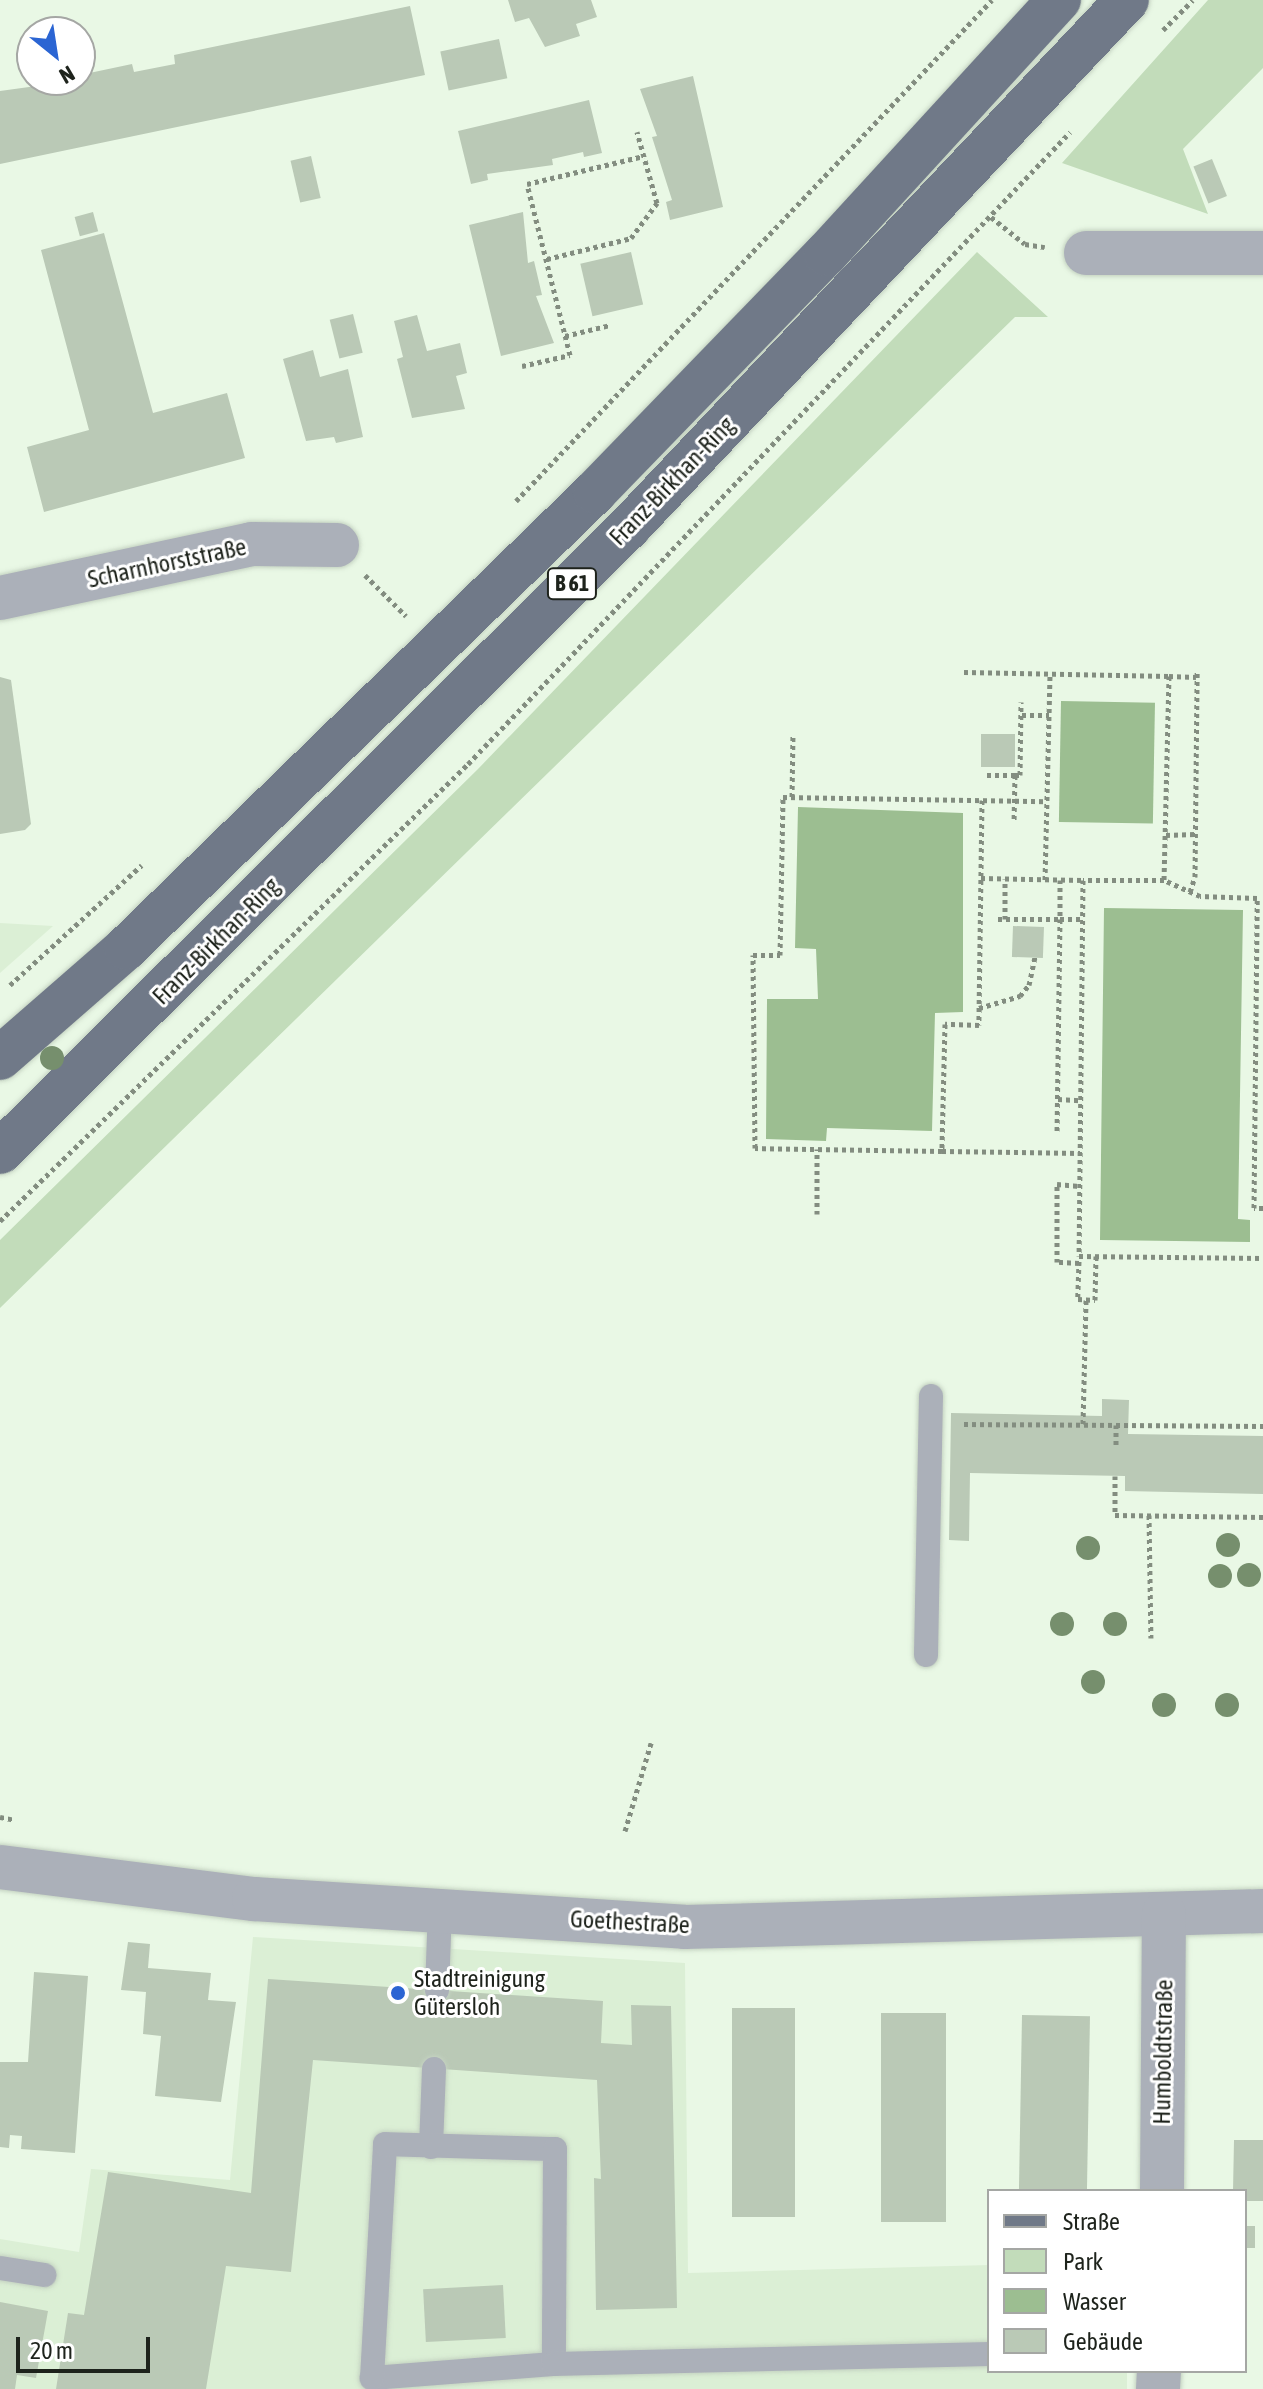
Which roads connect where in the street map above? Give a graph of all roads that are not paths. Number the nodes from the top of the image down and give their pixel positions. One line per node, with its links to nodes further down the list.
1 (1059, 0): 7 (main road, Franz-Birkhan-Ring / B 61)
2 (1127, 0): 8 (main road, Franz-Birkhan-Ring / B 61)
3 (1086, 253): 4 (street)
4 (1263, 253)
5 (337, 545): 6 (street, Scharnhorststraße)
6 (0, 598)
7 (0, 1058)
8 (0, 1152)
9 (931, 1396): 10 (lane)
10 (926, 1655)
11 (0, 1867): 12 (street, Goethestraße)
12 (440, 1909): 14 (street, Goethestraße); 15 (lane)
13 (1263, 1911): 14 (street, Goethestraße)
14 (1164, 1914): 18 (street, Humboldtstraße)
15 (437, 1990)
16 (434, 2069): 17 (lane)
17 (431, 2147): 22 (lane); 22 (lane)
18 (1162, 2189)
19 (0, 2268): 20 (lane)
20 (44, 2275)
21 (987, 2354): 22 (lane)
22 (554, 2364)

